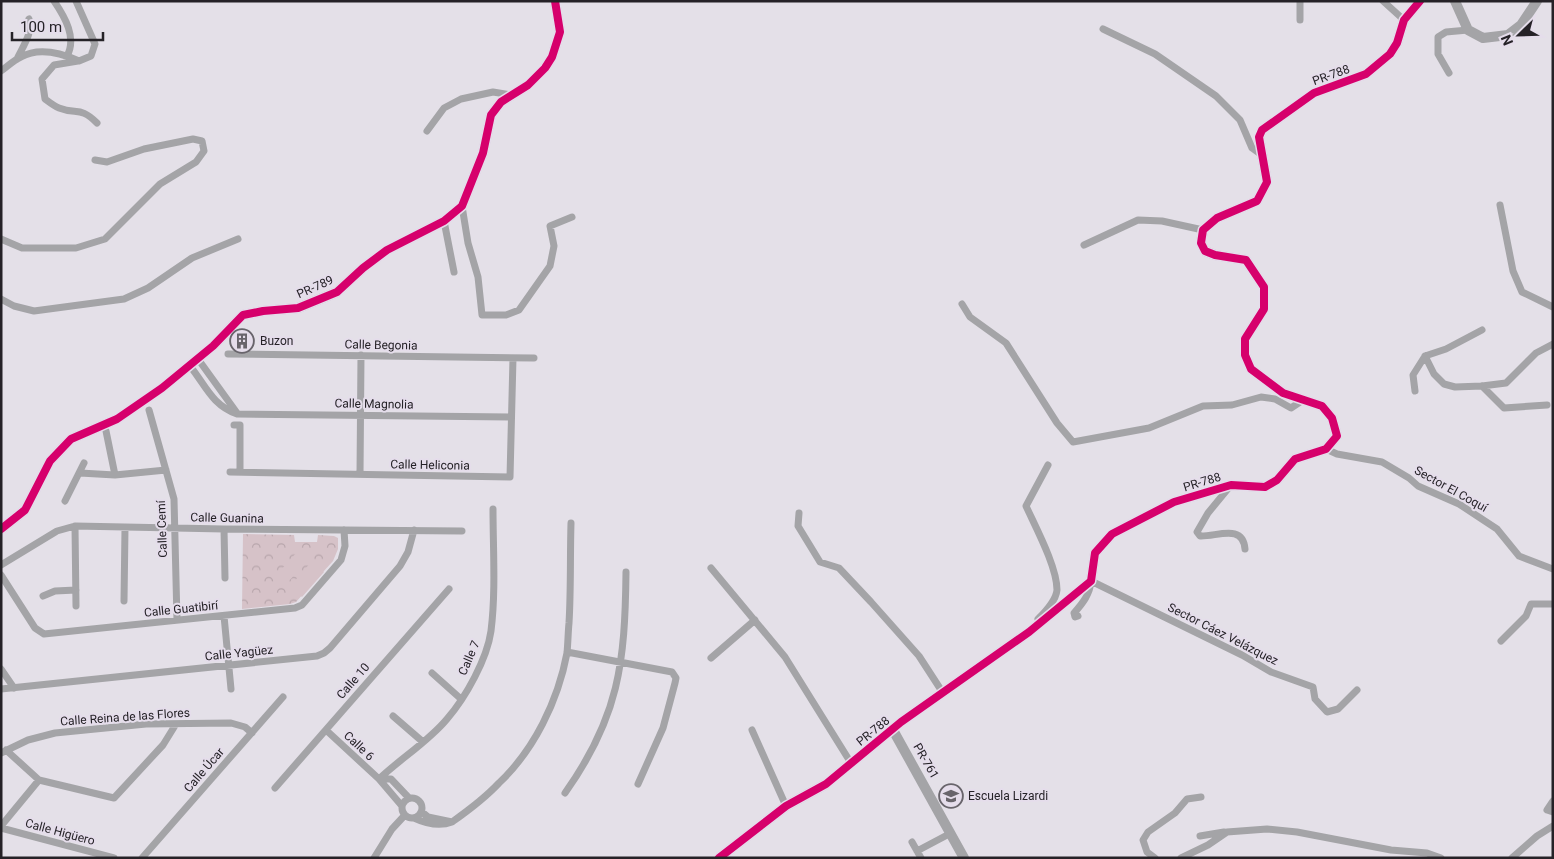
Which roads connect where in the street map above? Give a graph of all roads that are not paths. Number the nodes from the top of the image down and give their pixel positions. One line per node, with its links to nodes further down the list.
1 (54, 1): 14 (street)
2 (76, 1): 16 (street)
3 (555, 1): 19 (street, PR-789 / PR-789)
4 (1300, 1): 10 (street)
5 (1383, 1): 11 (street)
6 (1420, 1): 11 (street, PR-788 / PR-788)
7 (1455, 1): 13 (street)
8 (1537, 1): 13 (street)
9 (29, 19): 15 (street)
10 (1300, 20)
11 (1404, 20): 22 (street, PR-788 / PR-788)
12 (1103, 29): 22 (street)
13 (1468, 30): 18 (street)
14 (67, 56): 15 (street); 16 (street)
15 (17, 60): 17 (street)
16 (78, 61): 20 (street)
17 (1, 71)
18 (1449, 73)
19 (512, 95): 21 (street); 25 (street, PR-789 / PR-789)
20 (97, 123)
21 (427, 131)
22 (1263, 156): 28 (street, PR-788 / PR-788)
23 (95, 160): 29 (street)
24 (1500, 205): 35 (street)
25 (462, 206): 26 (street); 27 (street, PR-789 / PR-789)
26 (572, 217)
27 (444, 221): 32 (street); 43 (street, PR-789 / PR-789)
28 (1203, 230): 31 (street); 47 (street)
29 (1, 239)
30 (238, 239): 33 (street)
31 (1084, 245)
32 (454, 272)
33 (1, 299)
34 (962, 304): 47 (street)
35 (1553, 306)
36 (1482, 330): 40 (street)
37 (1553, 344): 45 (street)
38 (228, 354): 39 (street, Calle Begonia)
39 (361, 355): 41 (street, Calle Begonia); 51 (street)
40 (1425, 356): 45 (street); 46 (street)
41 (513, 358): 42 (street, Calle Begonia); 52 (street, Calle Heliconia)
42 (534, 358)
43 (198, 359): 44 (street, PR-789 / PR-789); 50 (street)
44 (190, 366): 50 (street); 72 (street, PR-789 / PR-789)
45 (1482, 386): 48 (street)
46 (1415, 391)
47 (1301, 400): 55 (street)
48 (1547, 405)
49 (149, 410): 58 (street, Calle Cemí)
50 (237, 414): 51 (street, Calle Magnolia)
51 (360, 415): 52 (street, Calle Magnolia); 62 (street)
52 (511, 417): 62 (street, Calle Heliconia)
53 (234, 425): 60 (street)
54 (106, 431): 63 (street)
55 (1326, 449): 64 (street, PR-788 / PR-788); 80 (street, Sector El Coquí)
56 (84, 463): 61 (street)
57 (1048, 465): 95 (street)
58 (166, 470): 63 (street); 71 (street, Calle Cemí)
59 (230, 472): 60 (street, Calle Heliconia)
60 (240, 472): 62 (street, Calle Heliconia)
61 (80, 473): 63 (street); 65 (street)
62 (360, 474)
63 (115, 475)
64 (1231, 484): 77 (street); 84 (street, PR-788 / PR-788)
65 (65, 501)
66 (493, 509): 109 (street, Calle 7)
67 (799, 513): 107 (street)
68 (571, 523): 97 (street)
69 (75, 526): 70 (street, Calle Guanina); 78 (street, Calle Guanina); 86 (street)
70 (125, 528): 71 (street, Calle Guanina); 88 (street)
71 (174, 528): 73 (street, Calle Guanina); 93 (street, Calle Cemí)
72 (1, 529)
73 (224, 529): 74 (street, Calle Guanina); 83 (street)
74 (344, 530): 75 (street, Calle Guanina); 91 (street, Calle Guatibirí)
75 (414, 530): 76 (street, Calle Guanina); 100 (street, Calle Yagüez)
76 (462, 531)
77 (1245, 549)
78 (1, 565)
79 (711, 568): 94 (street)
80 (1553, 569)
81 (626, 572): 99 (street)
82 (1, 576): 93 (street, Calle Guatibirí)
83 (225, 578)
84 (1091, 581): 92 (street); 95 (street, PR-788 / PR-788); 106 (street, Sector Cáez Velázquez)
85 (449, 589): 112 (street, Calle 10)
86 (76, 590): 87 (street); 90 (street)
87 (44, 596)
88 (124, 601)
89 (1553, 604): 96 (street)
90 (76, 606)
91 (224, 616): 93 (street, Calle Guatibirí); 100 (street)
92 (1078, 616)
93 (177, 620)
94 (755, 620): 98 (street); 118 (street)
95 (1029, 632): 107 (street, PR-788 / PR-788)
96 (1501, 641)
97 (567, 652): 99 (street); 133 (street)
98 (711, 658)
99 (621, 662): 121 (street); 123 (street)
100 (229, 666): 103 (street, Calle Yagüez); 105 (street)
101 (1, 669): 103 (street)
102 (432, 673): 109 (street)
103 (14, 688): 104 (street, Calle Yagüez)
104 (1, 689)
105 (231, 689)
106 (1357, 690)
107 (943, 693): 114 (street, PR-788 / PR-788)
108 (283, 698): 115 (street, Calle Úcar)
109 (461, 699): 116 (street, Calle 7)
110 (393, 716): 116 (street)
111 (176, 724): 115 (street, Calle Reina de las Flores); 117 (street, Calle Reina de las Flores); 120 (street)
112 (326, 730): 119 (street, Calle 6); 122 (street, Calle 10)
113 (752, 730): 128 (street)
114 (893, 730): 118 (street, PR-788 / PR-788); 137 (street, PR-761 / PR-761)
115 (252, 733): 143 (street, Calle Úcar)
116 (423, 742): 119 (street, Calle 7)
117 (4, 752): 120 (street)
118 (851, 763): 128 (street, PR-788 / PR-788)
119 (379, 779): 125 (street, Calle 6); 127 (street, Calle 6)
120 (40, 780): 135 (street)
121 (638, 784)
122 (275, 788)
123 (565, 793)
124 (1201, 797): 147 (street)
125 (409, 798): 127 (street); 129 (street)
126 (1553, 801): 130 (street)
127 (402, 806): 131 (street)
128 (786, 806): 145 (street, PR-788 / PR-788)
129 (422, 812): 132 (street); 133 (street)
130 (1553, 812)
131 (405, 815): 132 (street); 144 (street)
132 (414, 818): 133 (street)
133 (437, 822)
134 (1553, 826): 151 (street)
135 (1, 827): 142 (street, Calle Higüero)
136 (1226, 832): 138 (street); 140 (street); 148 (street)
137 (951, 834): 141 (street); 146 (street, PR-761 / PR-761)
138 (1200, 836)
139 (912, 842): 141 (street)
140 (1427, 852): 149 (street); 150 (street)
141 (919, 854)
142 (114, 858)
143 (142, 858)
144 (374, 858)
145 (719, 858)
146 (964, 858)
147 (1155, 858)
148 (1180, 858)
149 (1419, 858)
150 (1441, 858)
151 (1512, 858)

